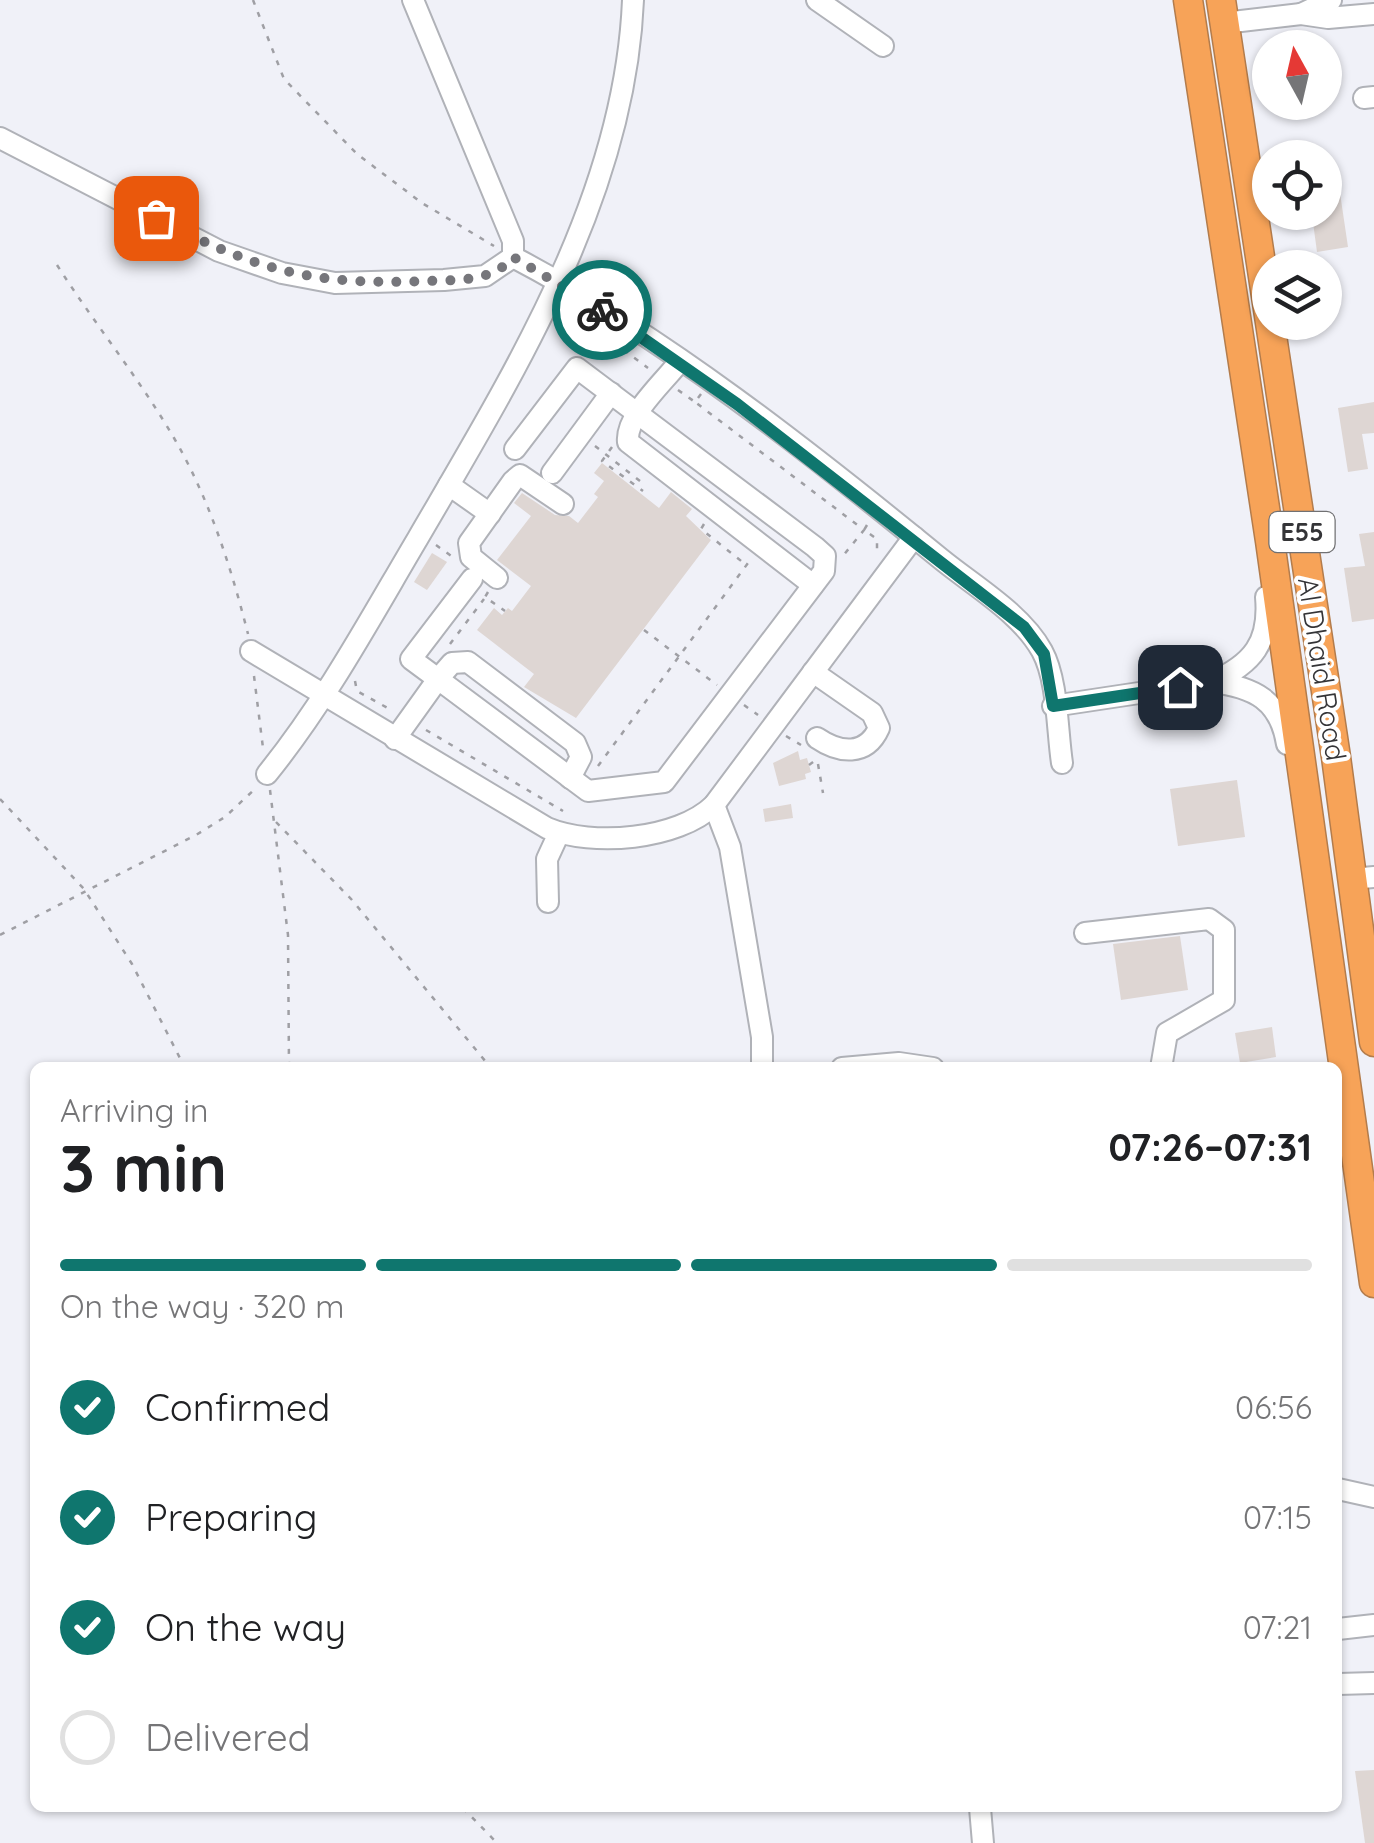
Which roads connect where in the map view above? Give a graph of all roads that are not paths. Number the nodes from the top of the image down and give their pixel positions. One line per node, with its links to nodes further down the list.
1 (413, 0): 11 (street)
2 (632, 0): 12 (street)
3 (817, 0): 9 (street)
4 (1331, 0): 7 (street)
5 (1189, 8): 6 (highway); 22 (highway, E55)
6 (1223, 12): 7 (street); 40 (highway, Al Dhaid Road / E55)
7 (1301, 14): 8 (street)
8 (1374, 14)
9 (883, 46)
10 (0, 138): 11 (street)
11 (513, 257): 12 (street)
12 (560, 282): 13 (street); 18 (street)
13 (680, 361): 15 (street); 21 (street)
14 (611, 393): 15 (street); 16 (street); 17 (street)
15 (638, 414): 25 (street); 25 (street)
16 (516, 449)
17 (552, 473)
18 (448, 485): 20 (street); 30 (street)
19 (563, 504): 20 (street)
20 (490, 514): 23 (street)
21 (914, 537): 27 (street); 31 (street)
22 (1270, 541): 29 (street); 38 (highway, E55)
23 (497, 578)
24 (472, 579): 28 (street)
25 (813, 585): 36 (street)
26 (251, 651): 30 (street)
27 (813, 672): 32 (street); 37 (street)
28 (438, 679): 33 (street); 36 (street); 36 (street)
29 (1212, 682): 31 (street); 38 (street)
30 (324, 698): 33 (street); 35 (street)
31 (1053, 706): 34 (street)
32 (817, 738)
33 (394, 739): 39 (street)
34 (1062, 763)
35 (267, 774)
36 (576, 782)
37 (714, 805): 39 (street); 44 (street)
38 (1308, 807): 46 (highway, E55)
39 (559, 833): 41 (street)
40 (1363, 878): 43 (highway, Al Dhaid Road / E55)
41 (548, 902)
42 (1085, 933): 45 (street)
43 (1374, 1042)
44 (762, 1062)
45 (1161, 1062)
46 (1339, 1062)
47 (1344, 1104): 48 (highway, E55)
48 (1374, 1284)
49 (1342, 1490): 50 (street)
50 (1374, 1498)
51 (1374, 1624): 52 (street)
52 (1342, 1628)
53 (1374, 1683): 54 (street)
54 (1342, 1684)
55 (980, 1812): 56 (street)
56 (982, 1843)

